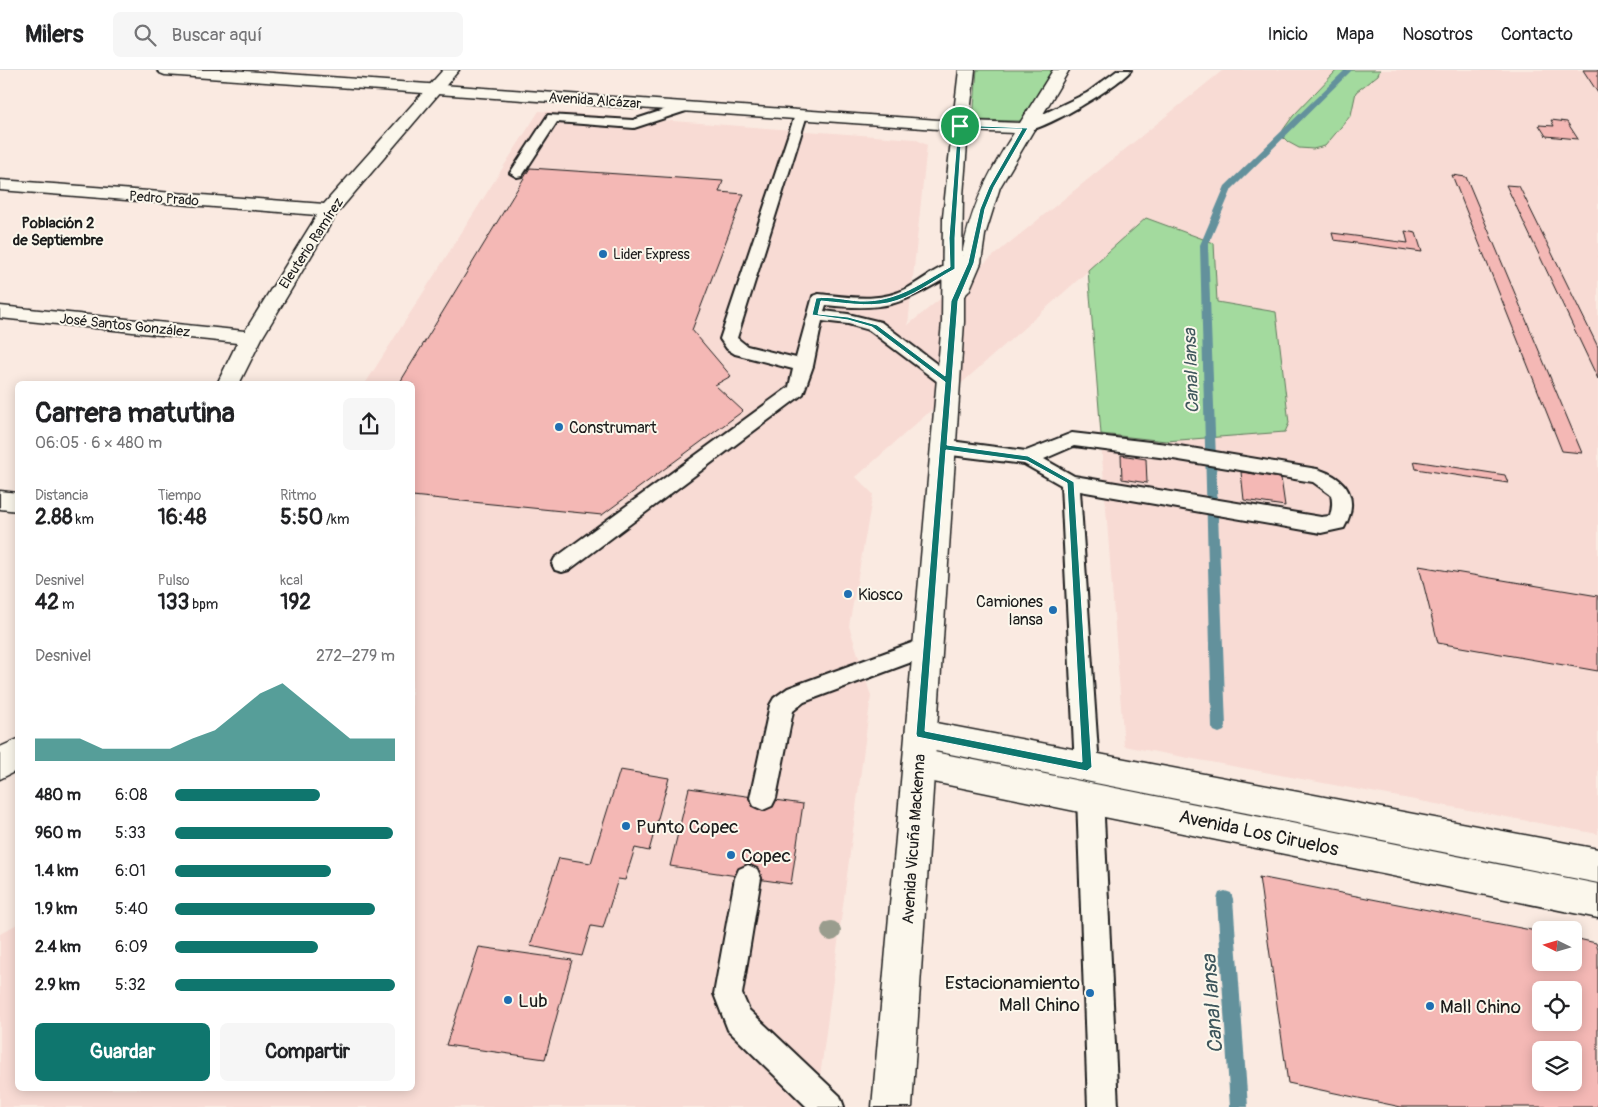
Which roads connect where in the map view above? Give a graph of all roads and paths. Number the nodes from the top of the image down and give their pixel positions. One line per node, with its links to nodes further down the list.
1 (165, 70): 6 (main road, Avenida Alcázar)
2 (451, 70): 6 (main road, Eleuterio Ramírez)
3 (967, 70): 11 (main road, Avenida Vicuña Mackenna)
4 (1061, 70): 12 (main road, Avenida Vicuña Mackenna)
5 (1125, 70): 12 (lane)
6 (433, 89): 7 (main road, Avenida Alcázar); 15 (main road, Eleuterio Ramírez)
7 (562, 98): 8 (main road, Avenida Alcázar); 10 (lane)
8 (685, 107): 9 (main road, Avenida Alcázar); 10 (lane)
9 (801, 115): 11 (main road, Avenida Alcázar); 21 (lane)
10 (602, 122): 13 (lane)
11 (960, 126): 12 (main road, Avenida Alcázar); 16 (main road, Avenida Vicuña Mackenna)
12 (1025, 128): 17 (main road, Avenida Vicuña Mackenna)
13 (517, 173)
14 (0, 185): 15 (main road, Pedro Prado)
15 (329, 210): 20 (main road, Eleuterio Ramírez)
16 (953, 268): 17 (main road, Avenida Vicuña Mackenna); 18 (lane)
17 (954, 301): 23 (main road, Avenida Vicuña Mackenna)
18 (817, 307): 21 (lane); 23 (lane)
19 (0, 312): 20 (main road, José Santos González)
20 (251, 338): 22 (main road, Eleuterio Ramírez)
21 (804, 366): 29 (lane)
22 (230, 381)
23 (948, 381): 24 (main road, Avenida Vicuña Mackenna)
24 (943, 447): 25 (lane); 30 (main road, Avenida Vicuña Mackenna)
25 (1028, 458): 26 (lane); 26 (lane)
26 (1070, 482): 34 (lane)
27 (0, 500): 28 (main road)
28 (15, 502)
29 (562, 564)
30 (928, 646): 31 (main road, Avenida Vicuña Mackenna); 35 (lane)
31 (920, 749): 34 (main road, Avenida Los Ciruelos); 40 (main road, Avenida Vicuña Mackenna)
32 (15, 755): 33 (main road)
33 (0, 764)
34 (1089, 782): 36 (main road, Avenida Los Ciruelos); 38 (main road, Avenida Los Ciruelos); 41 (lane)
35 (763, 798)
36 (1598, 866)
37 (748, 878): 39 (lane)
38 (1598, 901)
39 (829, 1107)
40 (892, 1107)
41 (1103, 1107)

